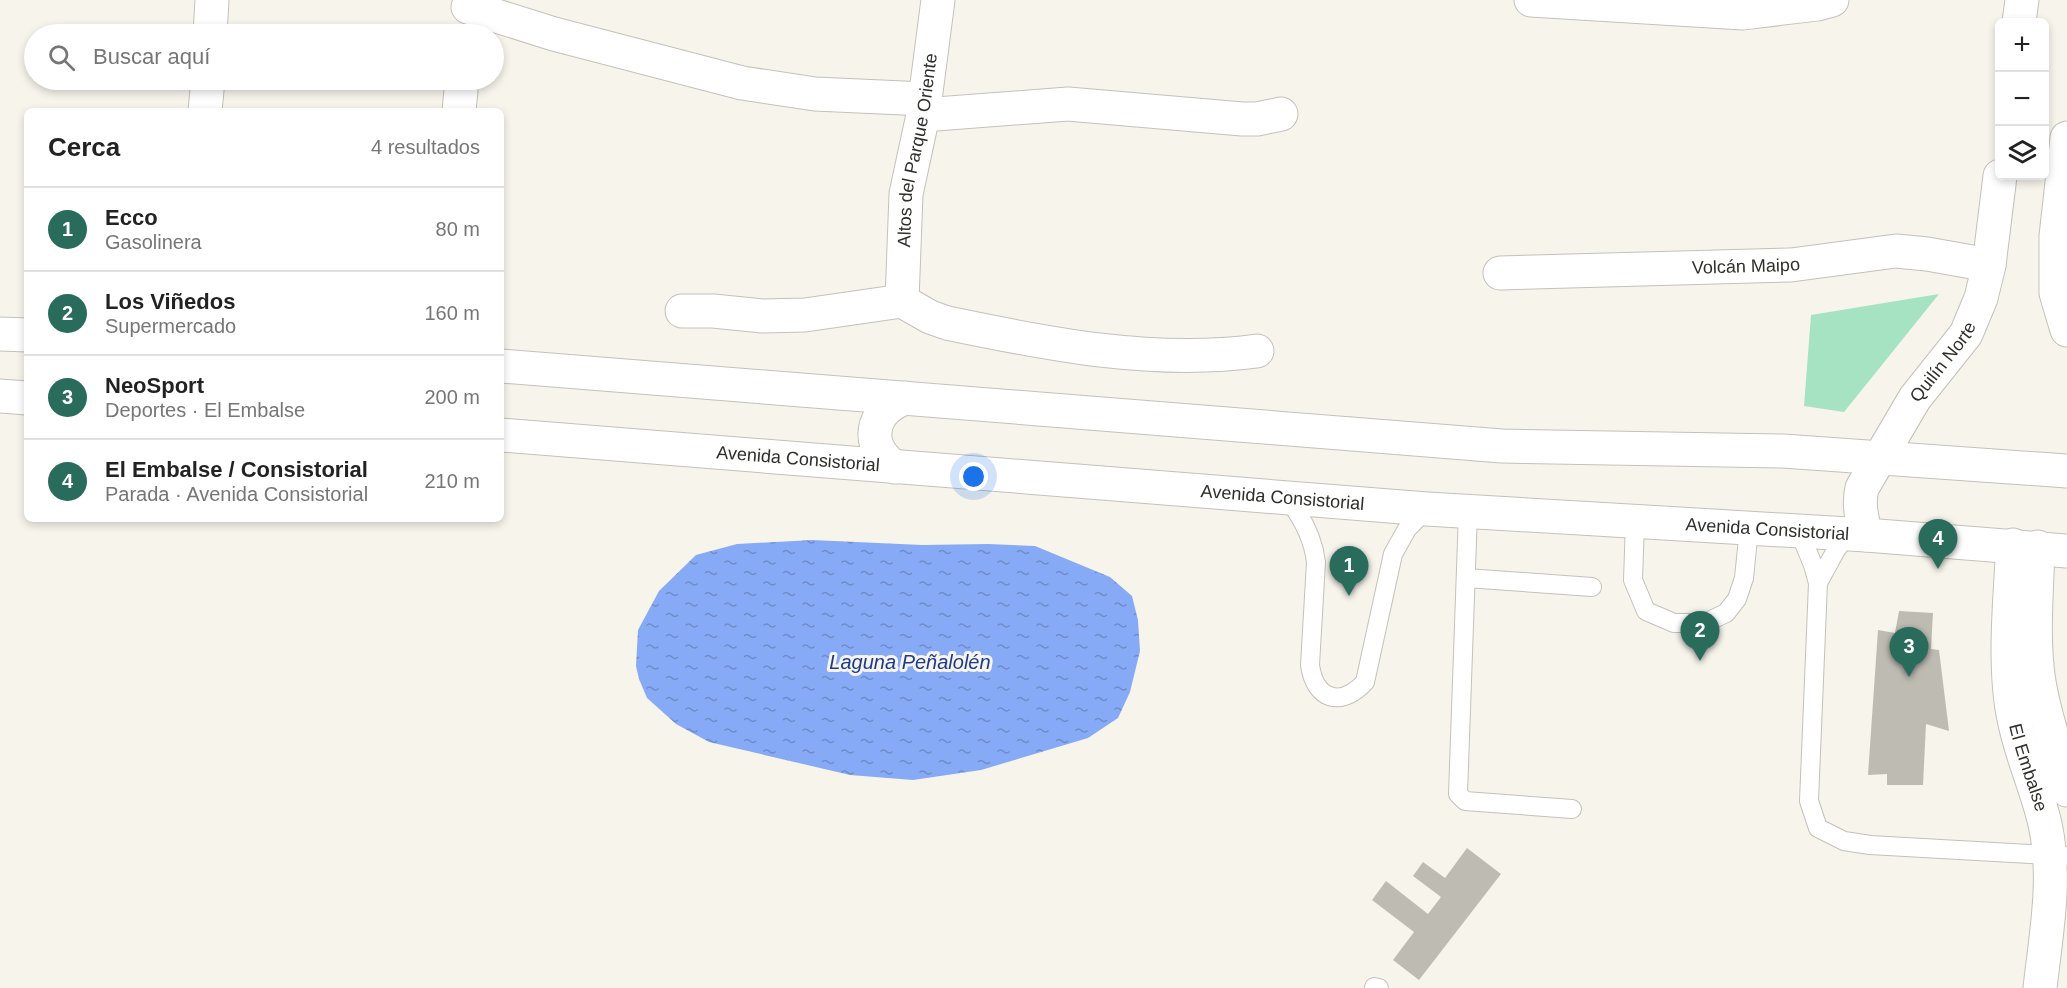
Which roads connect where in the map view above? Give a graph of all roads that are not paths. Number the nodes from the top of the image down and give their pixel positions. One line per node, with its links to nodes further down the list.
1 (212, 0): 8 (street)
2 (938, 0): 11 (street, Altos del Parque Oriente)
3 (1531, 0): 4 (street)
4 (1832, 0)
5 (2022, 0): 7 (street)
6 (468, 14): 11 (street)
7 (2020, 18)
8 (211, 24)
9 (207, 90): 12 (street)
10 (461, 90): 13 (street)
11 (924, 107): 14 (street); 19 (street, Altos del Parque Oriente)
12 (205, 108)
13 (459, 108)
14 (1281, 114)
15 (2067, 138): 21 (street)
16 (2000, 180): 17 (street, Quilín Norte)
17 (1989, 265): 18 (street, Volcán Maipo); 30 (street, Quilín Norte)
18 (1500, 273)
19 (902, 301): 20 (street); 24 (street)
20 (682, 310)
21 (2067, 330)
22 (0, 334): 23 (street)
23 (24, 335)
24 (1257, 351)
25 (504, 366): 28 (street)
26 (0, 396): 27 (street)
27 (24, 398)
28 (905, 398): 30 (street); 31 (street)
29 (504, 435): 31 (street, Avenida Consistorial)
30 (1879, 458): 32 (street); 39 (street, Quilín Norte)
31 (895, 467): 33 (street, Avenida Consistorial)
32 (2067, 471)
33 (1287, 498): 34 (street, Avenida Consistorial); 34 (lane)
34 (1427, 509): 35 (street, Avenida Consistorial)
35 (1468, 512): 36 (street, Avenida Consistorial); 41 (lane)
36 (1635, 522): 37 (street, Avenida Consistorial); 37 (lane)
37 (1749, 529): 38 (street, Avenida Consistorial)
38 (1799, 531): 39 (street, Avenida Consistorial); 42 (lane)
39 (1857, 535): 40 (street, Avenida Consistorial); 42 (lane)
40 (2046, 545): 44 (street, El Embalse); 46 (street, El Embalse)
41 (1466, 578): 43 (lane); 45 (lane)
42 (1818, 583): 46 (lane)
43 (1592, 587)
44 (2067, 790)
45 (1572, 809)
46 (2058, 856): 47 (street, El Embalse)
47 (2040, 988)

